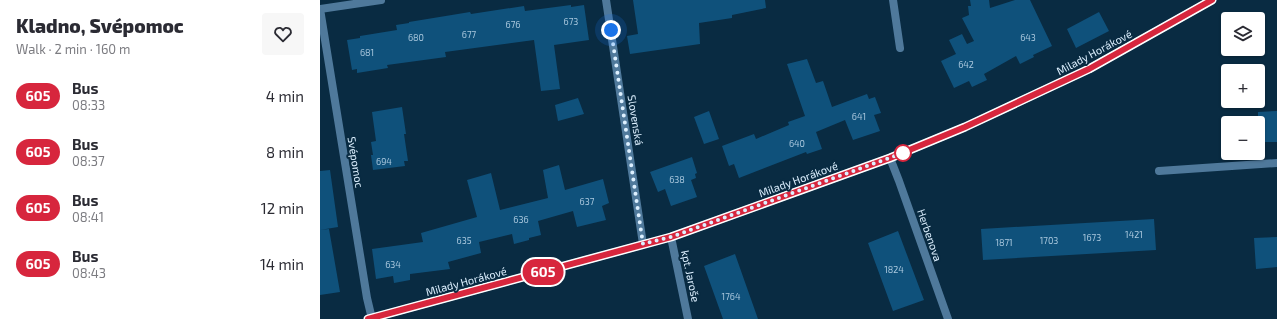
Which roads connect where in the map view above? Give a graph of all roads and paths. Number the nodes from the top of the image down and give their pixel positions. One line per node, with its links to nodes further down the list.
1 (381, 0): 5 (street)
2 (606, 0): 11 (street, Slovenská)
3 (893, 0): 6 (street)
4 (1212, 0): 7 (main road, Milady Horákové)
5 (320, 9): 12 (street, Svépomoc)
6 (900, 48)
7 (890, 158): 10 (main road, Milady Horákové); 14 (street, Herbenova)
8 (1277, 163): 9 (street)
9 (1159, 171)
10 (671, 237): 11 (main road, Milady Horákové); 13 (street, kpt. Jaroše)
11 (643, 244): 12 (main road, Milady Horákové)
12 (371, 319)
13 (688, 319)
14 (948, 319)

